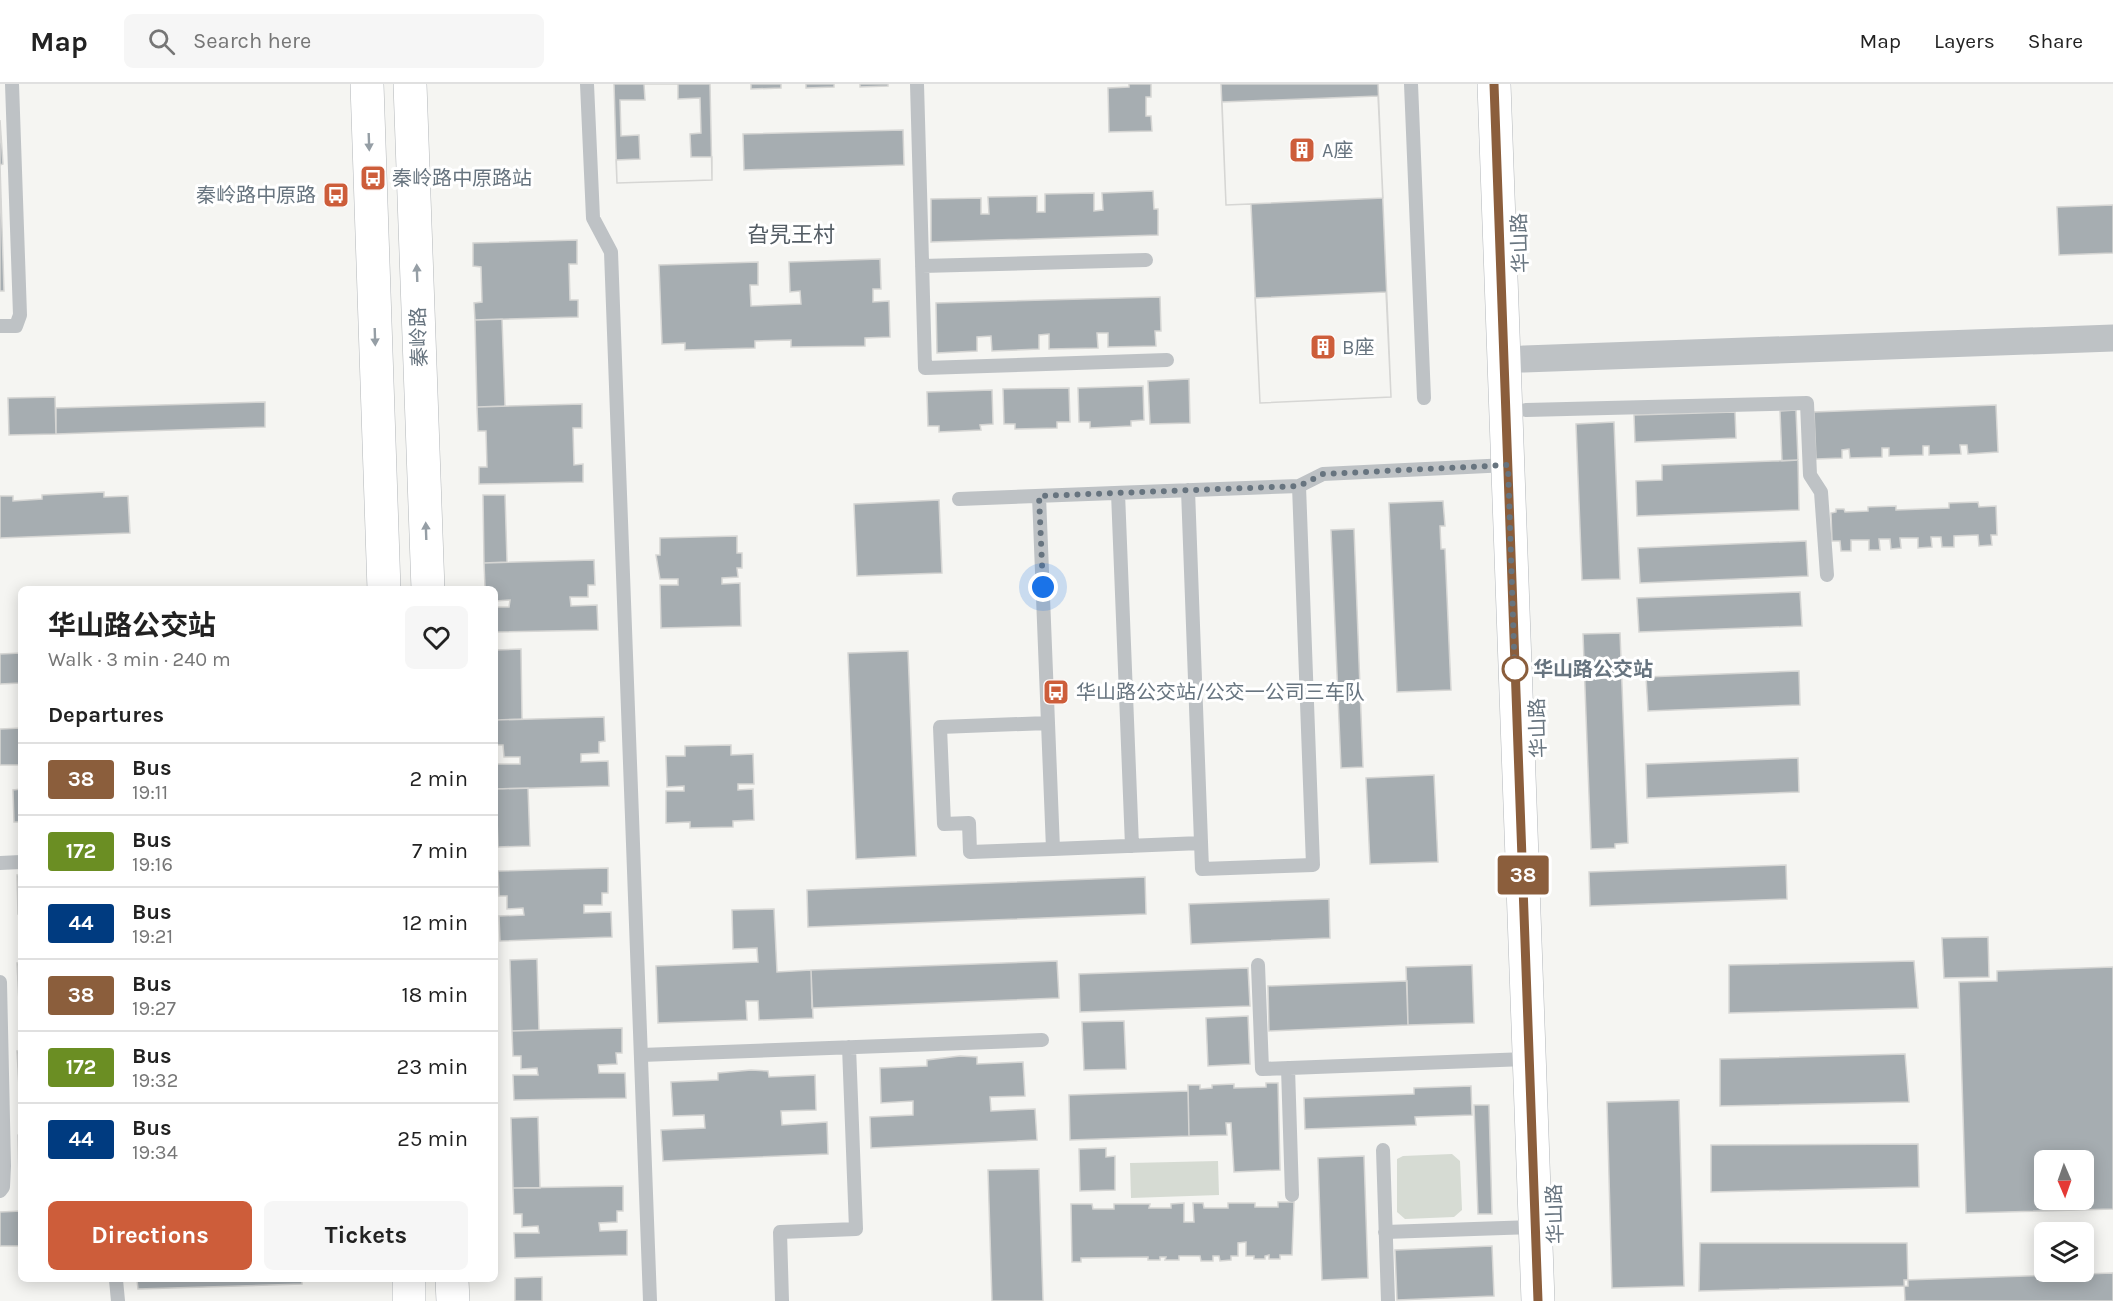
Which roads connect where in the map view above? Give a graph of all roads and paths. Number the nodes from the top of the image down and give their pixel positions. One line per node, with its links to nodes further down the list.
1 (12, 84): 11 (lane)
2 (367, 84): 24 (street, one-way to 24)
3 (410, 84): 25 (street, 秦岭路, one-way to 3)
4 (586, 84): 36 (lane)
5 (916, 84): 10 (lane)
6 (1411, 84): 15 (lane)
7 (1494, 84): 17 (street, 华山路)
8 (1515, 84): 13 (street, 华山路)
9 (1146, 260): 10 (lane)
10 (922, 266): 14 (lane)
11 (0, 326)
12 (2113, 338): 13 (street)
13 (1524, 359): 16 (street, 华山路)
14 (1167, 360)
15 (1424, 398)
16 (1526, 410): 23 (lane); 55 (street, 华山路)
17 (1508, 465): 18 (lane); 37 (street, 华山路)
18 (1299, 486): 19 (lane); 27 (lane)
19 (1188, 490): 20 (lane); 27 (lane)
20 (1118, 493): 21 (lane); 28 (lane)
21 (1039, 496): 22 (lane); 26 (lane)
22 (959, 499)
23 (1827, 575)
24 (384, 586)
25 (428, 586)
26 (1048, 723): 29 (lane); 29 (lane)
27 (1201, 843): 28 (lane)
28 (1132, 846): 29 (lane)
29 (1053, 849)
30 (18, 862): 31 (lane)
31 (0, 863)
32 (1258, 965): 38 (lane)
33 (0, 982): 39 (lane)
34 (1042, 1040): 35 (lane)
35 (849, 1047): 36 (lane); 52 (lane)
36 (641, 1055): 51 (lane)
37 (1529, 1059): 38 (lane); 43 (street, 华山路)
38 (1288, 1068): 42 (lane)
39 (2, 1117): 41 (lane)
40 (1383, 1150): 44 (lane)
41 (0, 1191)
42 (1292, 1194)
43 (1535, 1227): 44 (lane); 54 (street, 华山路)
44 (1385, 1232): 53 (lane)
45 (116, 1282): 48 (lane)
46 (409, 1282): 49 (street)
47 (452, 1282): 50 (street)
48 (118, 1301)
49 (409, 1301)
50 (453, 1301)
51 (650, 1301)
52 (782, 1301)
53 (1388, 1301)
54 (1538, 1301)
55 (1558, 1301)

